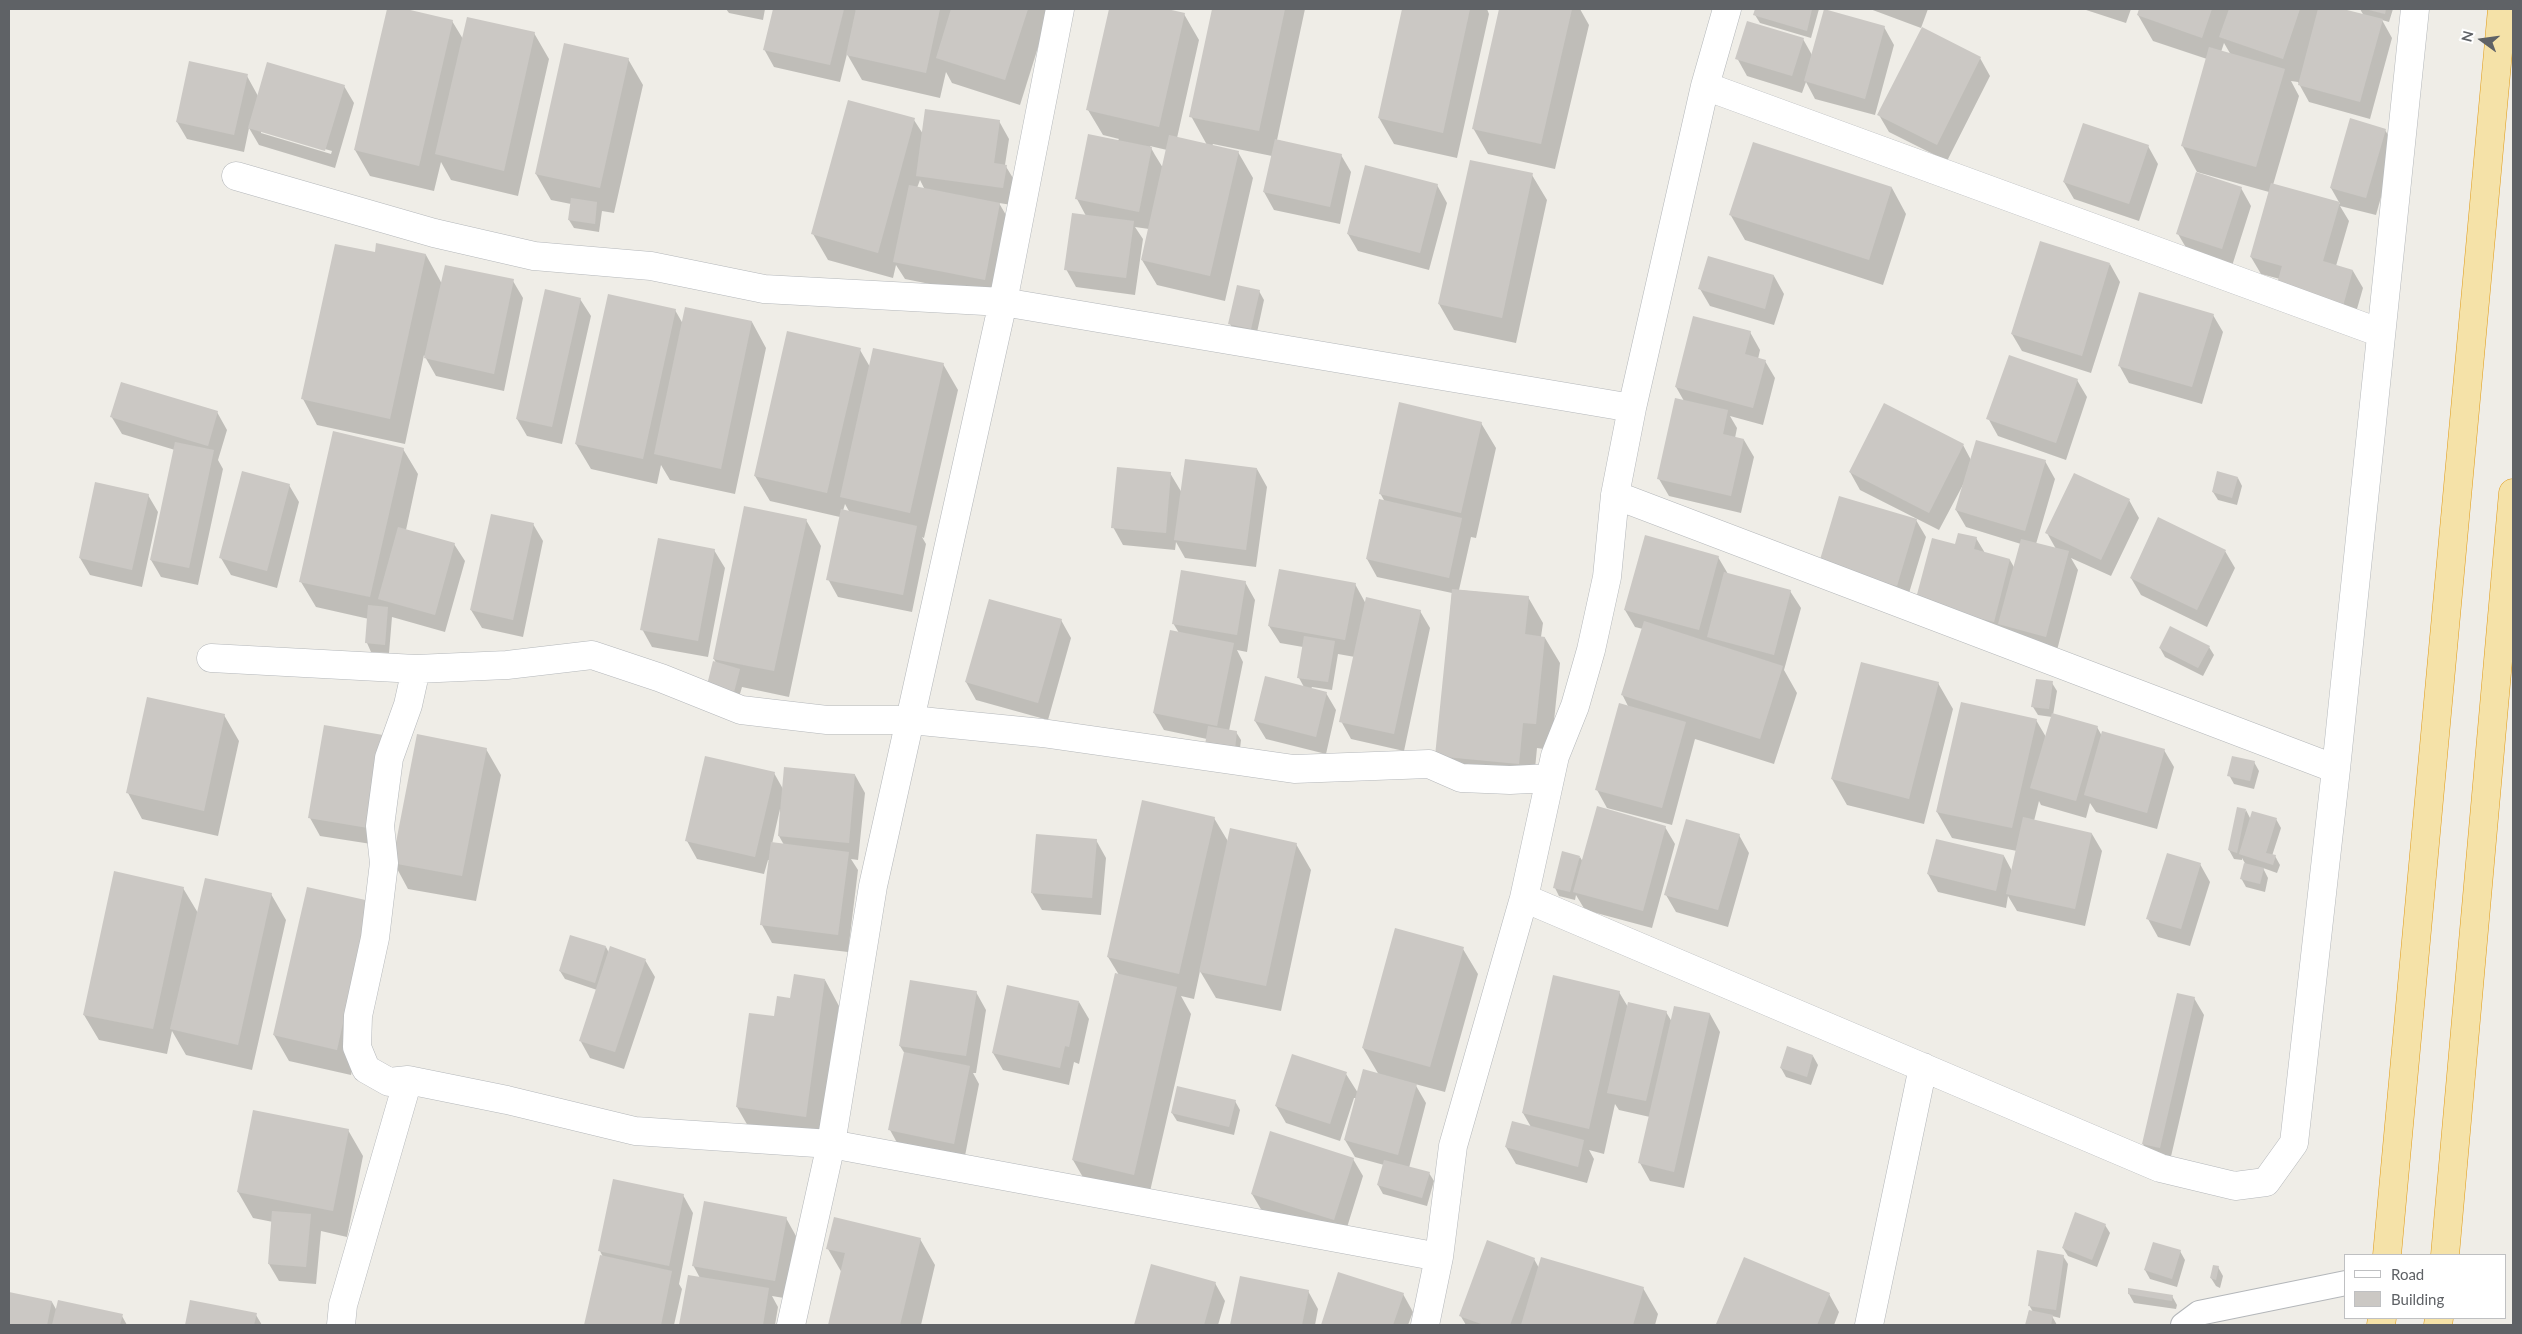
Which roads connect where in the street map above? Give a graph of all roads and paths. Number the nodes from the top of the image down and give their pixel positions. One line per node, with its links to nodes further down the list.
1 (1060, 9): 7 (street)
2 (1727, 9): 5 (street)
3 (2415, 9): 8 (street)
4 (2502, 9): 21 (highway)
5 (1705, 86): 8 (street); 9 (street)
6 (236, 176): 7 (street)
7 (1003, 302): 9 (street); 14 (street)
8 (2381, 333): 15 (street)
9 (1632, 408): 11 (street)
10 (2513, 493): 22 (highway)
11 (1615, 495): 15 (street); 16 (street)
12 (211, 658): 13 (street)
13 (416, 669): 14 (street); 19 (street)
14 (911, 720): 16 (street); 20 (street)
15 (2336, 769): 18 (street)
16 (1550, 778): 17 (street)
17 (1524, 898): 18 (street); 23 (street)
18 (1922, 1068): 28 (street)
19 (408, 1080): 20 (street); 25 (street)
20 (831, 1144): 23 (street); 26 (street)
21 (2387, 1254)
22 (2445, 1254)
23 (1439, 1257): 27 (street)
24 (2344, 1283): 29 (lane)
25 (341, 1325)
26 (791, 1325)
27 (1425, 1325)
28 (1869, 1325)
29 (2183, 1325)

